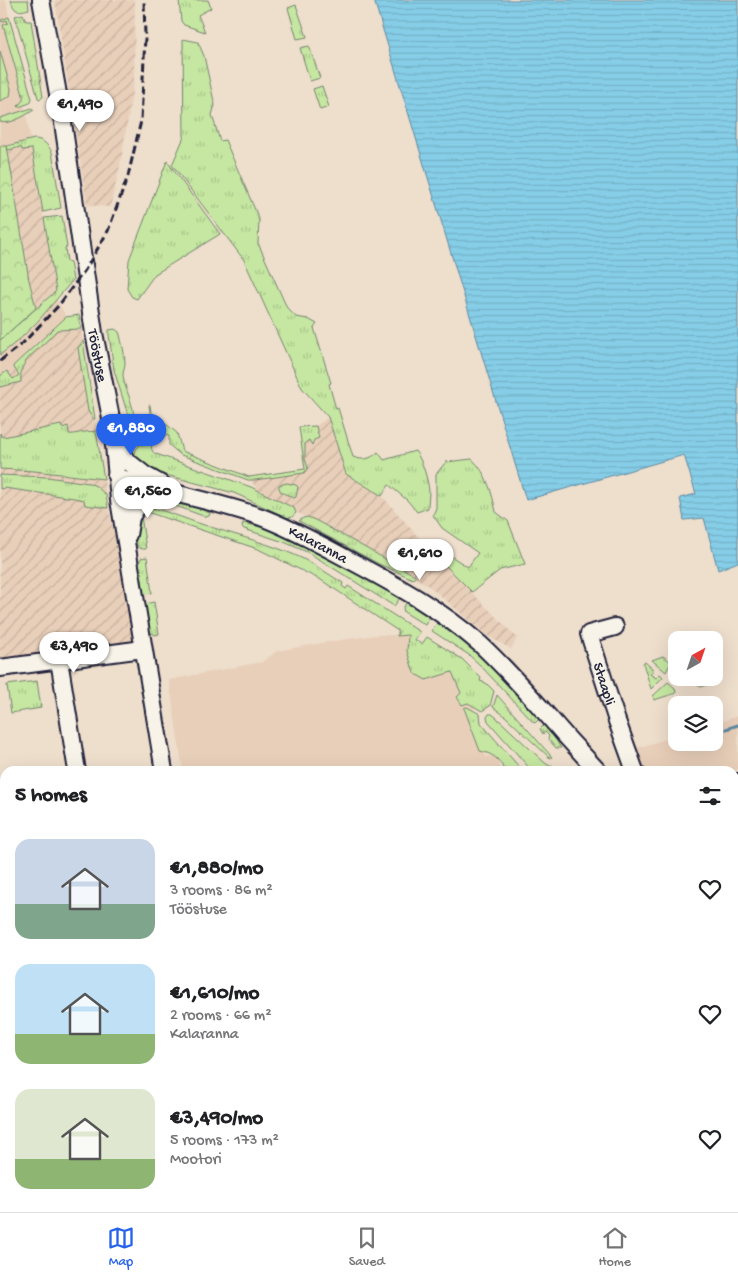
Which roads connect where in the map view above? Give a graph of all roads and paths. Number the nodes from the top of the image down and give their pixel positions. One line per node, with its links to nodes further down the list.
1 (41, 0): 2 (street, Tööstuse)
2 (114, 439): 3 (street, Tööstuse); 4 (street)
3 (116, 476): 4 (street, Kalaranna); 5 (street, Tööstuse)
4 (176, 493): 5 (street); 13 (street, Kalaranna)
5 (127, 552): 7 (street, Tööstuse)
6 (615, 627): 10 (street, Staapli)
7 (143, 649): 8 (street); 12 (street, Tööstuse)
8 (59, 660): 9 (street); 11 (street)
9 (0, 668)
10 (632, 764)
11 (76, 766)
12 (163, 766)
13 (594, 766)

